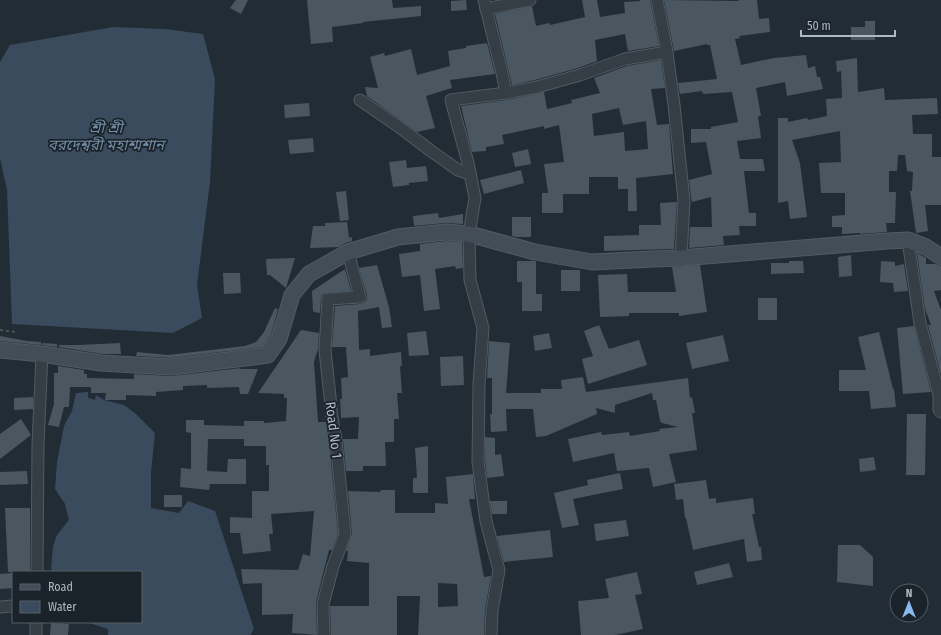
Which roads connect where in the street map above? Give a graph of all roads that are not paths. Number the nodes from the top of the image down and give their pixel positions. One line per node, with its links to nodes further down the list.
1 (530, 0): 3 (street)
2 (657, 0): 4 (street)
3 (485, 4): 5 (street)
4 (667, 52): 5 (street); 12 (street)
5 (506, 93): 7 (street)
6 (360, 100): 7 (street)
7 (470, 174): 8 (street)
8 (469, 234): 10 (street); 12 (street); 22 (street)
9 (908, 240): 11 (street); 12 (street); 15 (street)
10 (348, 252): 14 (street); 21 (street, Road No 1)
11 (941, 257)
12 (681, 258)
13 (0, 350): 14 (street)
14 (42, 354): 16 (street)
15 (941, 412)
16 (37, 571)
17 (12, 606): 18 (street)
18 (0, 607)
19 (36, 623): 20 (street)
20 (36, 635)
21 (324, 635)
22 (491, 635)

